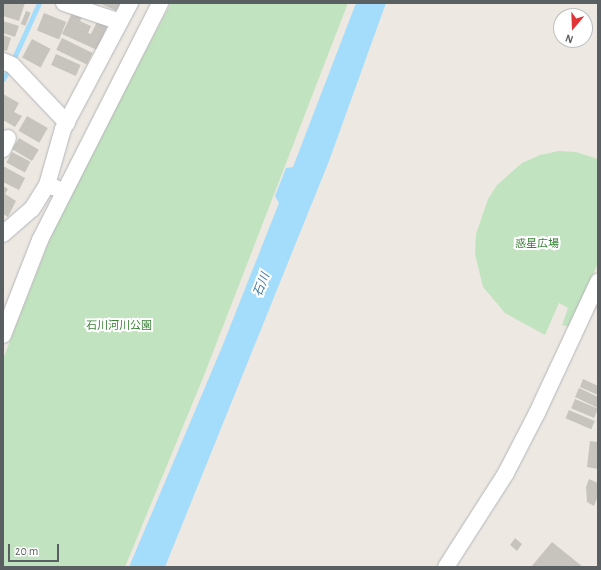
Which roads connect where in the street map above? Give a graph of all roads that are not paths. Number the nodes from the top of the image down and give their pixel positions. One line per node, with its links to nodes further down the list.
1 (64, 3): 4 (street)
2 (130, 3): 4 (street)
3 (160, 3): 8 (street)
4 (120, 22): 6 (street)
5 (3, 61): 6 (street)
6 (67, 123): 7 (street)
7 (47, 185): 8 (street); 9 (street)
8 (64, 191): 11 (street)
9 (3, 234)
10 (598, 282): 12 (street)
11 (3, 336)
12 (446, 567)

